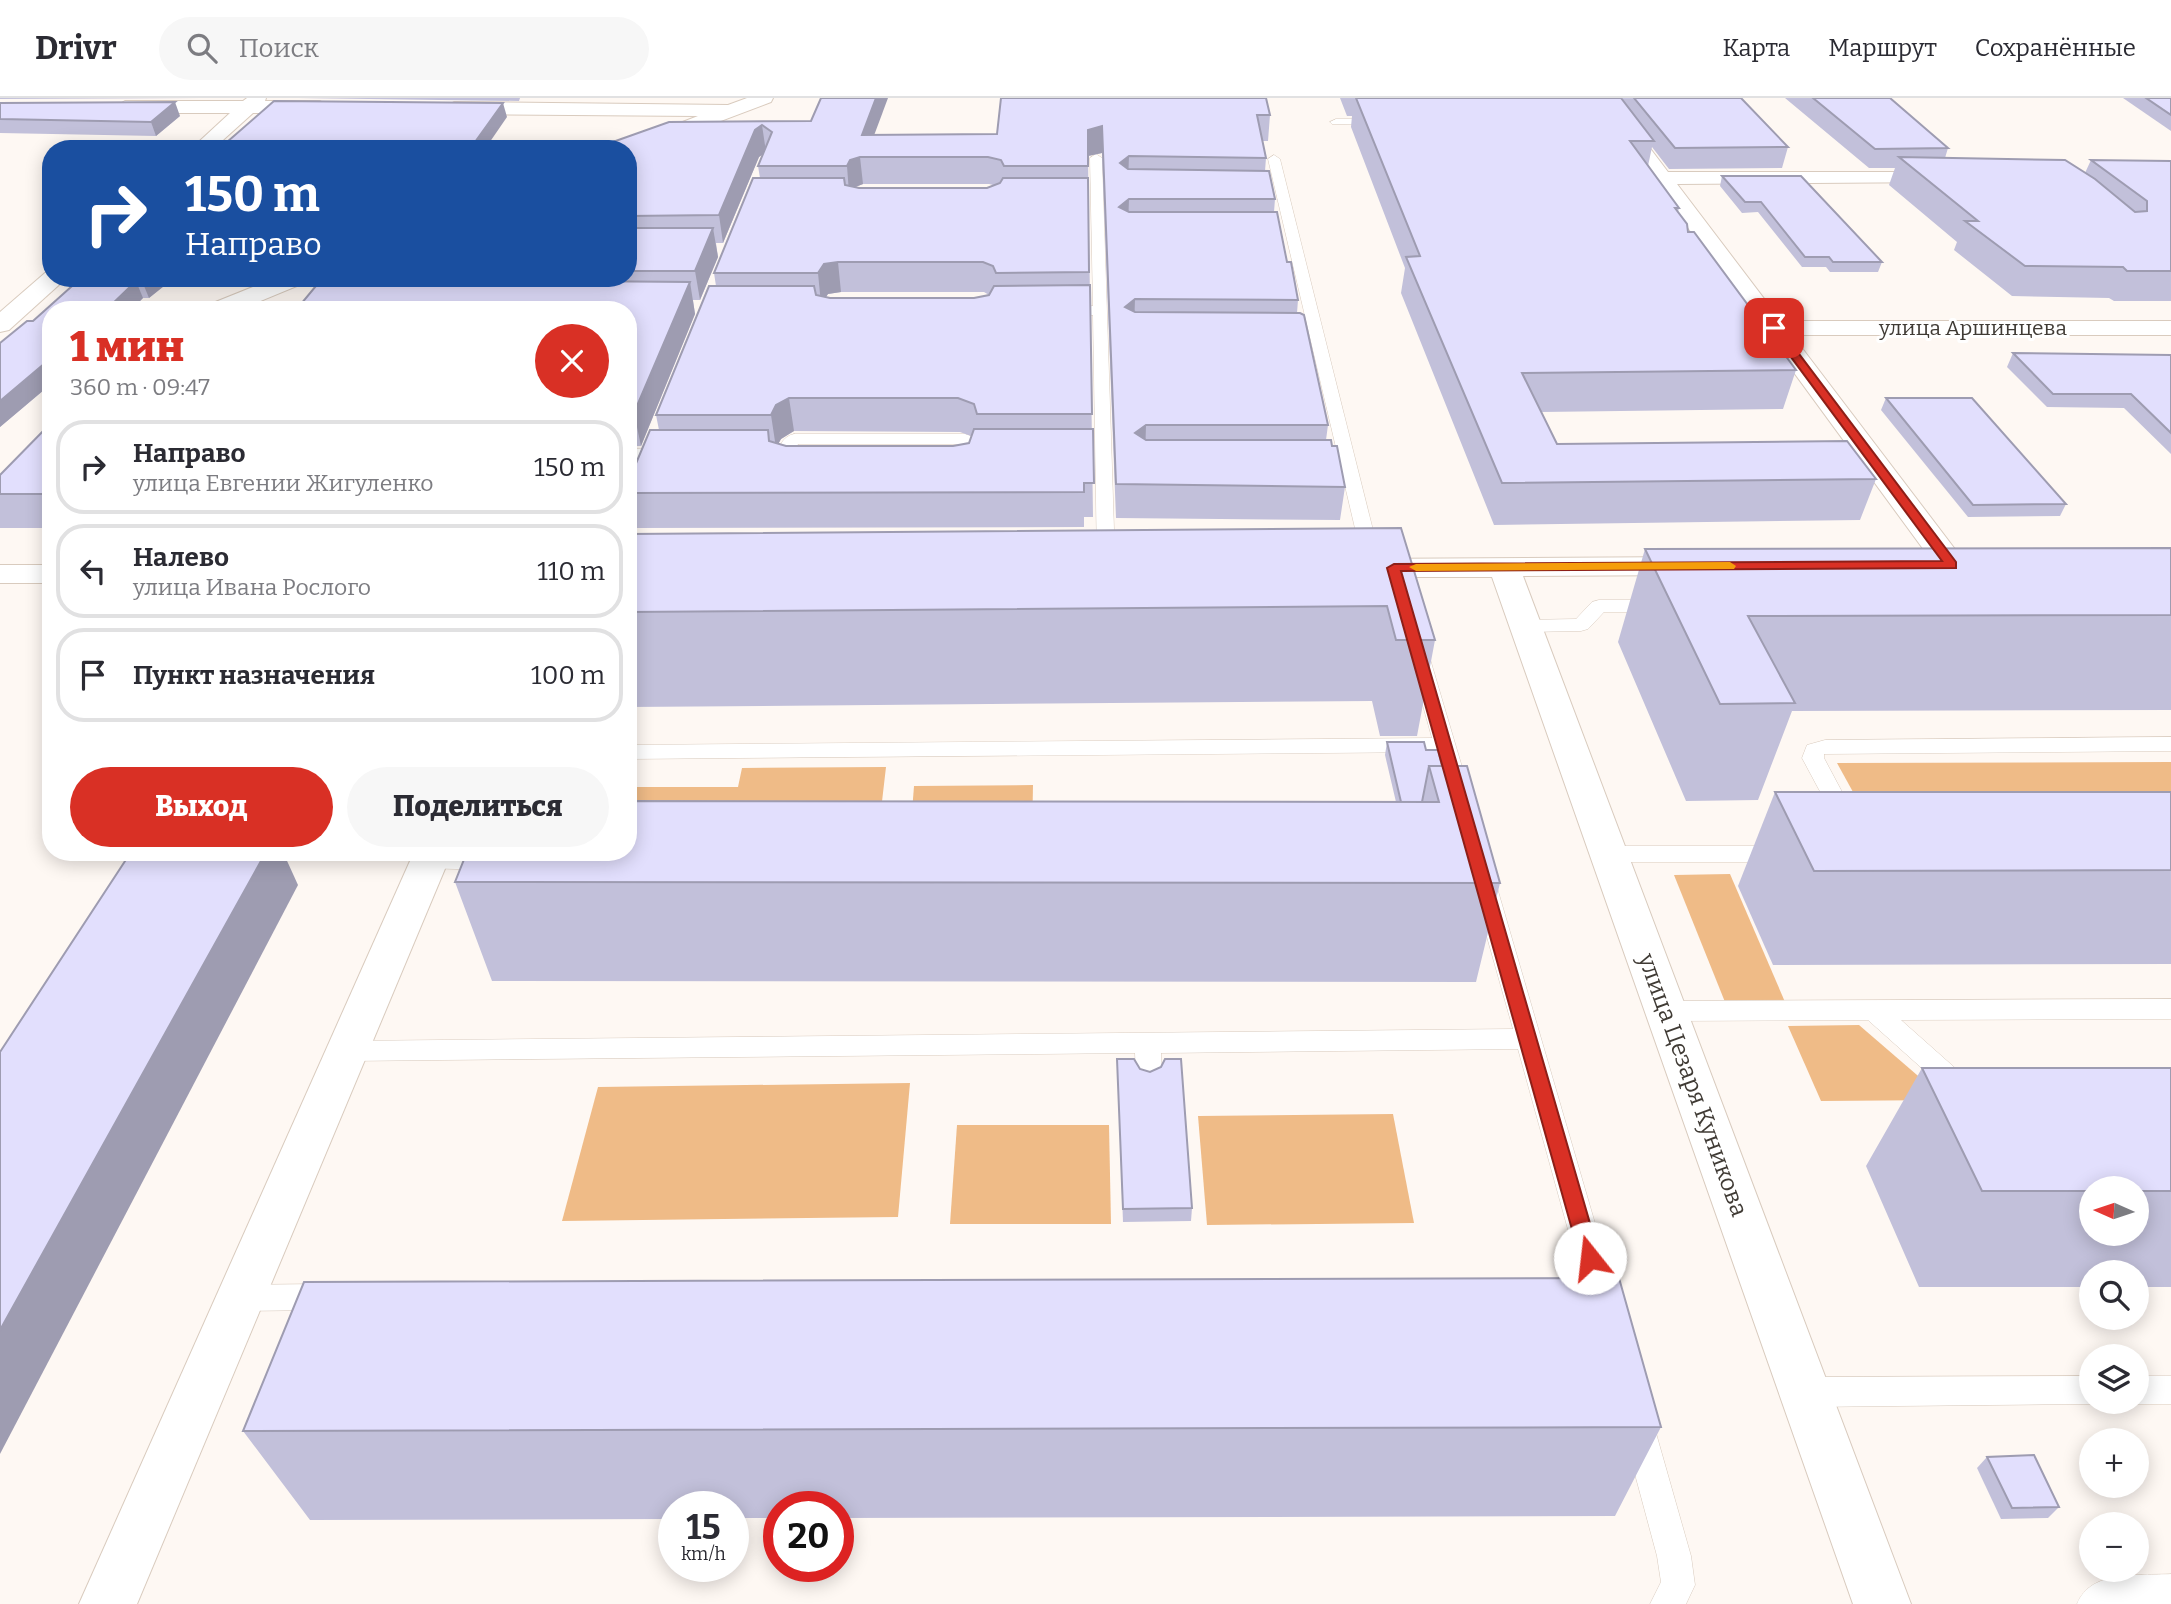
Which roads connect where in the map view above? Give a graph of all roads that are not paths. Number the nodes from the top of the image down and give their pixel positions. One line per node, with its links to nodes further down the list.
1 (764, 98): 7 (street)
2 (254, 102): 4 (street); 5 (street); 11 (street)
3 (568, 103): 6 (street); 7 (street)
4 (111, 107)
5 (345, 107)
6 (441, 108)
7 (731, 111): 12 (street)
8 (1609, 113): 16 (street)
9 (1336, 122): 10 (lane)
10 (1388, 122)
11 (211, 140)
12 (637, 147)
13 (1096, 159): 21 (lane)
14 (1273, 159): 36 (lane)
15 (1965, 176): 16 (street)
16 (1662, 178): 23 (street)
17 (43, 287): 22 (street)
18 (274, 287): 19 (street)
19 (239, 301)
20 (1050, 310): 21 (lane)
21 (1100, 310): 33 (lane)
22 (0, 325)
23 (1774, 328): 24 (street, улица Аршинцева); 29 (street)
24 (2171, 328)
25 (637, 454): 26 (lane)
26 (652, 455)
27 (791, 472): 28 (lane)
28 (941, 472)
29 (1910, 565)
30 (1720, 566): 31 (street)
31 (1504, 567): 36 (street); 38 (street, улица Цезаря Куникова)
32 (1334, 568): 36 (street)
33 (1106, 569)
34 (0, 574): 35 (street)
35 (42, 574)
36 (1389, 575)
37 (1683, 606): 38 (lane)
38 (1525, 626): 46 (street, улица Цезаря Куникова)
39 (1413, 634): 41 (lane)
40 (2171, 744): 44 (lane)
41 (1445, 745): 42 (lane); 43 (lane)
42 (637, 752)
43 (1465, 817)
44 (1857, 841)
45 (1475, 853): 54 (lane)
46 (1609, 854): 47 (lane); 53 (street, улица Цезаря Куникова)
47 (1801, 854)
48 (429, 861): 56 (street)
49 (497, 861): 50 (lane)
50 (513, 862)
51 (2171, 1009): 52 (lane)
52 (1874, 1010): 53 (lane); 58 (lane)
53 (1666, 1011): 65 (street, улица Цезаря Куникова)
54 (1528, 1040): 55 (lane); 61 (lane)
55 (1147, 1043): 56 (lane); 57 (lane)
56 (347, 1051): 60 (street)
57 (1149, 1072)
58 (1984, 1103)
59 (361, 1297): 60 (lane)
60 (241, 1298): 68 (street)
61 (1612, 1334)
62 (2079, 1390): 65 (lane)
63 (2149, 1390): 64 (lane)
64 (2171, 1390)
65 (1805, 1392): 70 (street, улица Цезаря Куникова)
66 (1630, 1399): 69 (lane)
67 (2171, 1591): 71 (lane)
68 (108, 1604)
69 (1667, 1604)
70 (1882, 1604)
71 (2094, 1604)

